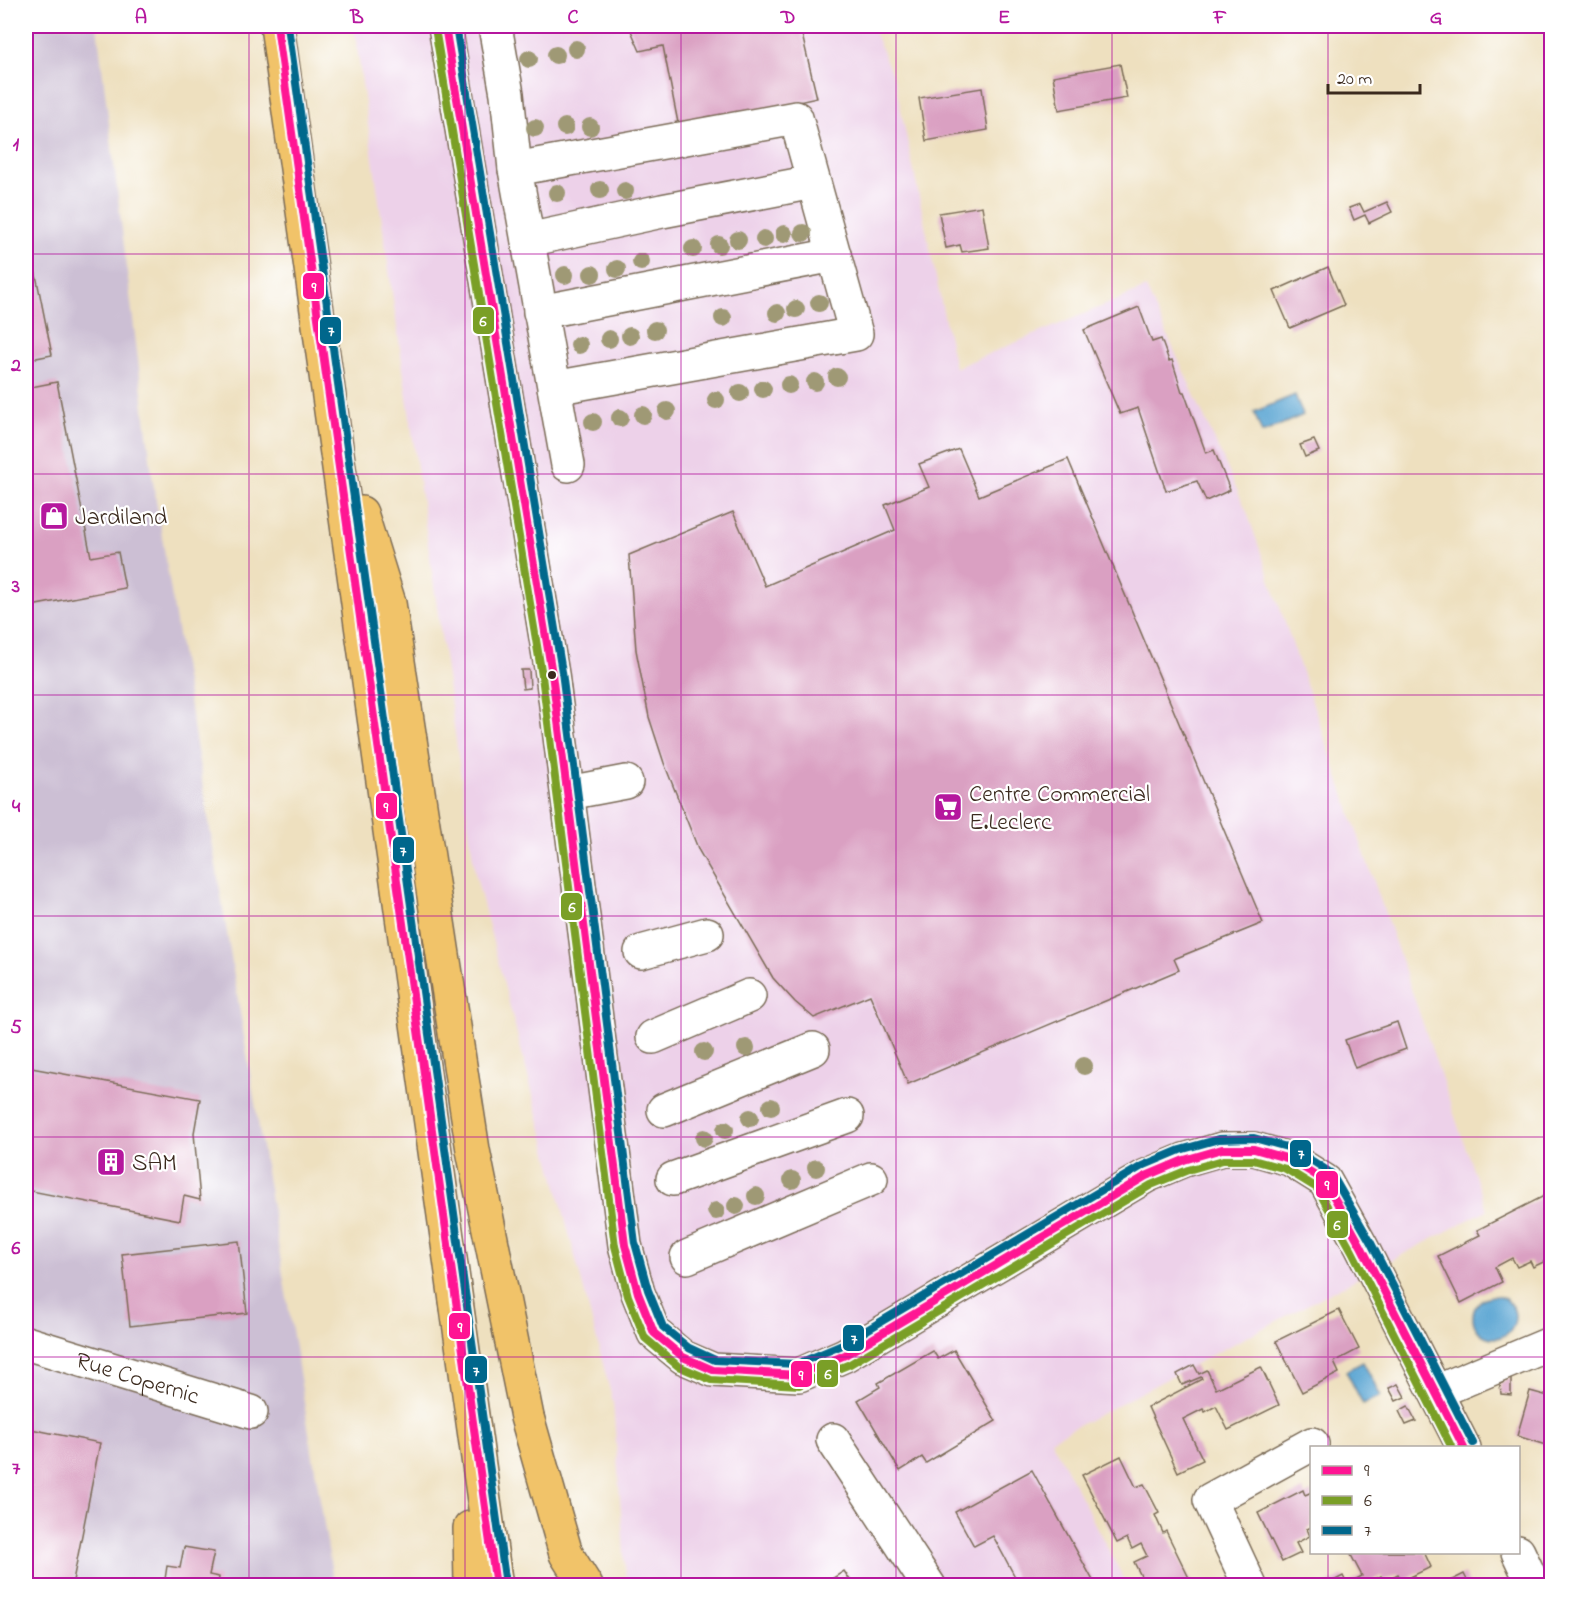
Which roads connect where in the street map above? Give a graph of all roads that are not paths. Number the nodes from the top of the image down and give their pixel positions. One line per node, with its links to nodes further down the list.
1 (277, 26): 10 (main road)
2 (445, 26): 13 (street)
3 (495, 26): 4 (street)
4 (515, 170): 5 (street); 6 (street)
5 (813, 182): 6 (street); 7 (street)
6 (528, 240): 8 (street)
7 (834, 255): 8 (street); 9 (street)
8 (540, 312): 9 (street)
9 (554, 388): 11 (street)
10 (332, 416): 24 (main road); 35 (main road)
11 (568, 465)
12 (626, 782): 13 (street)
13 (568, 793): 27 (street)
14 (707, 934): 15 (street)
15 (640, 952)
16 (749, 996): 17 (street)
17 (653, 1037)
18 (813, 1049): 19 (street)
19 (664, 1110)
20 (847, 1116): 21 (street)
21 (673, 1179)
22 (871, 1179): 23 (street)
23 (687, 1257)
24 (461, 1337): 33 (main road); 34 (main road)
25 (26, 1342): 28 (street, Rue Copernic)
26 (1551, 1343): 27 (street)
27 (1436, 1392): 31 (street)
28 (251, 1412)
29 (833, 1440): 36 (street)
30 (1312, 1444): 37 (street)
31 (1463, 1446)
32 (1519, 1554): 38 (street)
33 (471, 1586)
34 (496, 1586)
35 (586, 1586)
36 (928, 1586)
37 (1250, 1586)
38 (1534, 1586)

